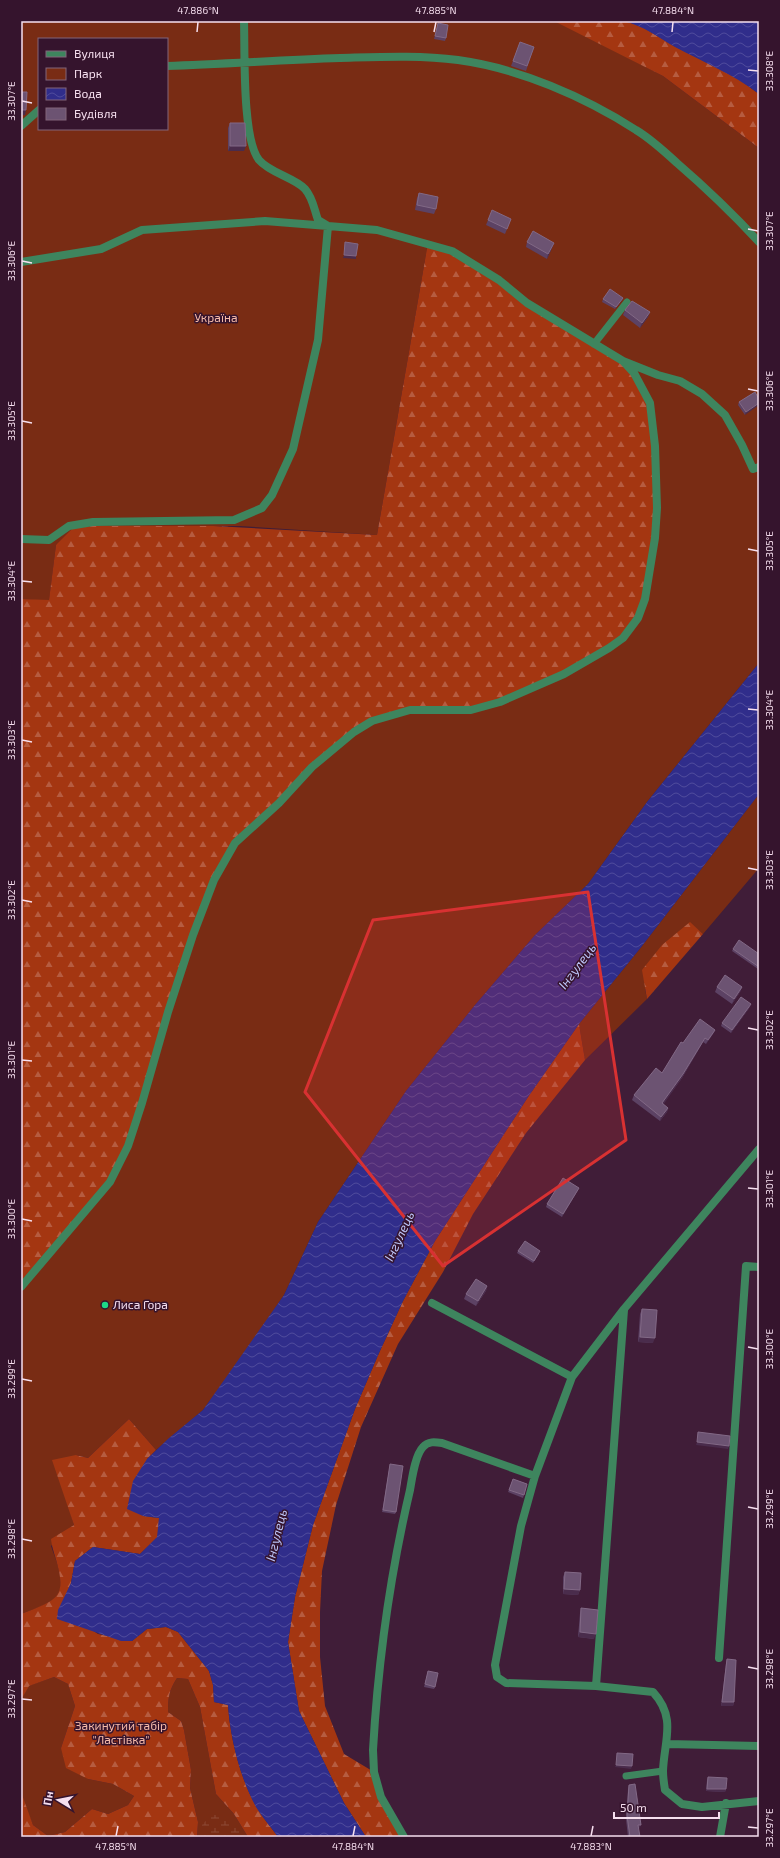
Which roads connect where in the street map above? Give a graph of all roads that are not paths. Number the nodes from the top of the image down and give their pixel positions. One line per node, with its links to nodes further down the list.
1 (244, 21): 2 (street)
2 (245, 63): 3 (street); 6 (street); 7 (street)
3 (168, 66)
4 (38, 111): 5 (street)
5 (21, 126)
6 (328, 226): 8 (street); 10 (street); 13 (street)
7 (759, 242)
8 (21, 262)
9 (627, 302): 10 (lane)
10 (594, 344): 11 (street)
11 (623, 361): 12 (street); 16 (street)
12 (759, 467)
13 (21, 539)
14 (759, 1148): 18 (street)
15 (759, 1267): 21 (street)
16 (21, 1286)
17 (432, 1303): 19 (street)
18 (624, 1309): 19 (street); 22 (street)
19 (572, 1377): 20 (street)
20 (535, 1476): 22 (street); 29 (street)
21 (719, 1658)
22 (596, 1686): 23 (street)
23 (668, 1744): 24 (street); 25 (street)
24 (759, 1746)
25 (663, 1771): 26 (lane); 28 (street)
26 (626, 1776)
27 (759, 1801): 28 (street)
28 (726, 1803): 30 (street)
29 (404, 1837)
30 (720, 1837)

